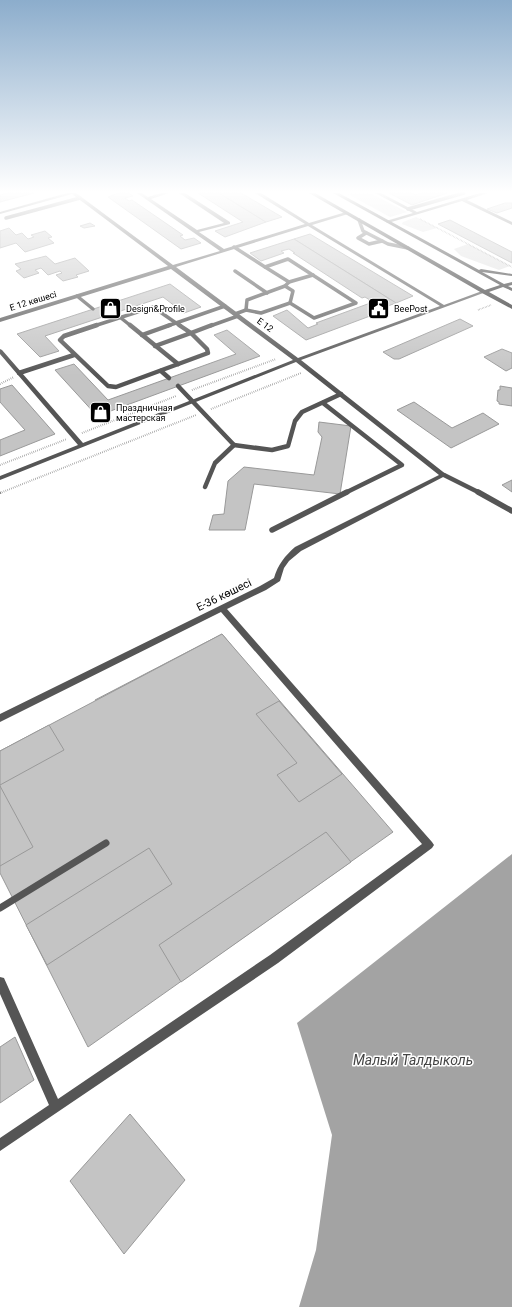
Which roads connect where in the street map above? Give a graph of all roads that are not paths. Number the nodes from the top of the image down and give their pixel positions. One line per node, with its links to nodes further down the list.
1 (156, 254): 7 (street, E 12)
2 (210, 254): 7 (street, Е 12 көшесі)
3 (245, 254): 9 (lane)
4 (357, 254): 23 (street)
5 (418, 254): 18 (main road)
6 (445, 254): 8 (main road)
7 (172, 266): 20 (street, Е 12 көшесі); 22 (street, E 12)
8 (467, 266): 12 (main road); 15 (main road)
9 (265, 267): 11 (lane); 13 (lane)
10 (235, 271): 19 (lane)
11 (313, 275): 13 (lane); 21 (lane)
12 (512, 276)
13 (289, 282): 16 (lane)
14 (512, 283): 15 (main road)
15 (504, 285): 17 (main road); 18 (main road)
16 (285, 286): 19 (lane); 21 (lane)
17 (512, 290)
18 (484, 292): 23 (street); 24 (main road)
19 (267, 293): 26 (lane)
20 (77, 296): 25 (lane); 30 (street, Е 12 көшесі)
21 (290, 303): 26 (lane)
22 (225, 306): 27 (street, E 12); 32 (lane)
23 (443, 306): 38 (street)
24 (512, 306)
25 (93, 310)
26 (246, 310): 27 (lane)
27 (236, 315): 33 (lane); 38 (street, E 12)
28 (102, 317): 31 (lane)
29 (121, 318): 31 (lane); 32 (lane); 34 (lane)
30 (0, 320)
31 (108, 322): 37 (lane)
32 (176, 323): 33 (lane); 34 (lane)
33 (190, 333): 35 (lane); 39 (lane)
34 (142, 335): 35 (lane)
35 (155, 346): 39 (lane)
36 (0, 351): 41 (street)
37 (74, 355): 40 (lane); 41 (lane)
38 (297, 360): 44 (street, E 12); 45 (street)
39 (178, 364): 40 (lane)
40 (161, 371): 42 (lane)
41 (19, 373): 47 (street)
42 (169, 378)
43 (178, 386): 45 (lane)
44 (341, 394): 46 (lane); 49 (street, E 12)
45 (194, 402): 47 (street); 48 (lane)
46 (323, 402): 48 (lane); 53 (lane)
47 (82, 446): 50 (street)
48 (234, 446): 51 (lane)
49 (444, 475): 52 (lane); 54 (street, Е-36 көшесі)
50 (0, 478)
51 (205, 487)
52 (512, 511)
53 (272, 530)
54 (222, 608): 55 (street, Е-36 көшесі); 59 (street)
55 (0, 718)
56 (106, 844): 57 (lane)
57 (0, 908)
58 (0, 982): 59 (street)
59 (56, 1107): 60 (street)
60 (0, 1146)

